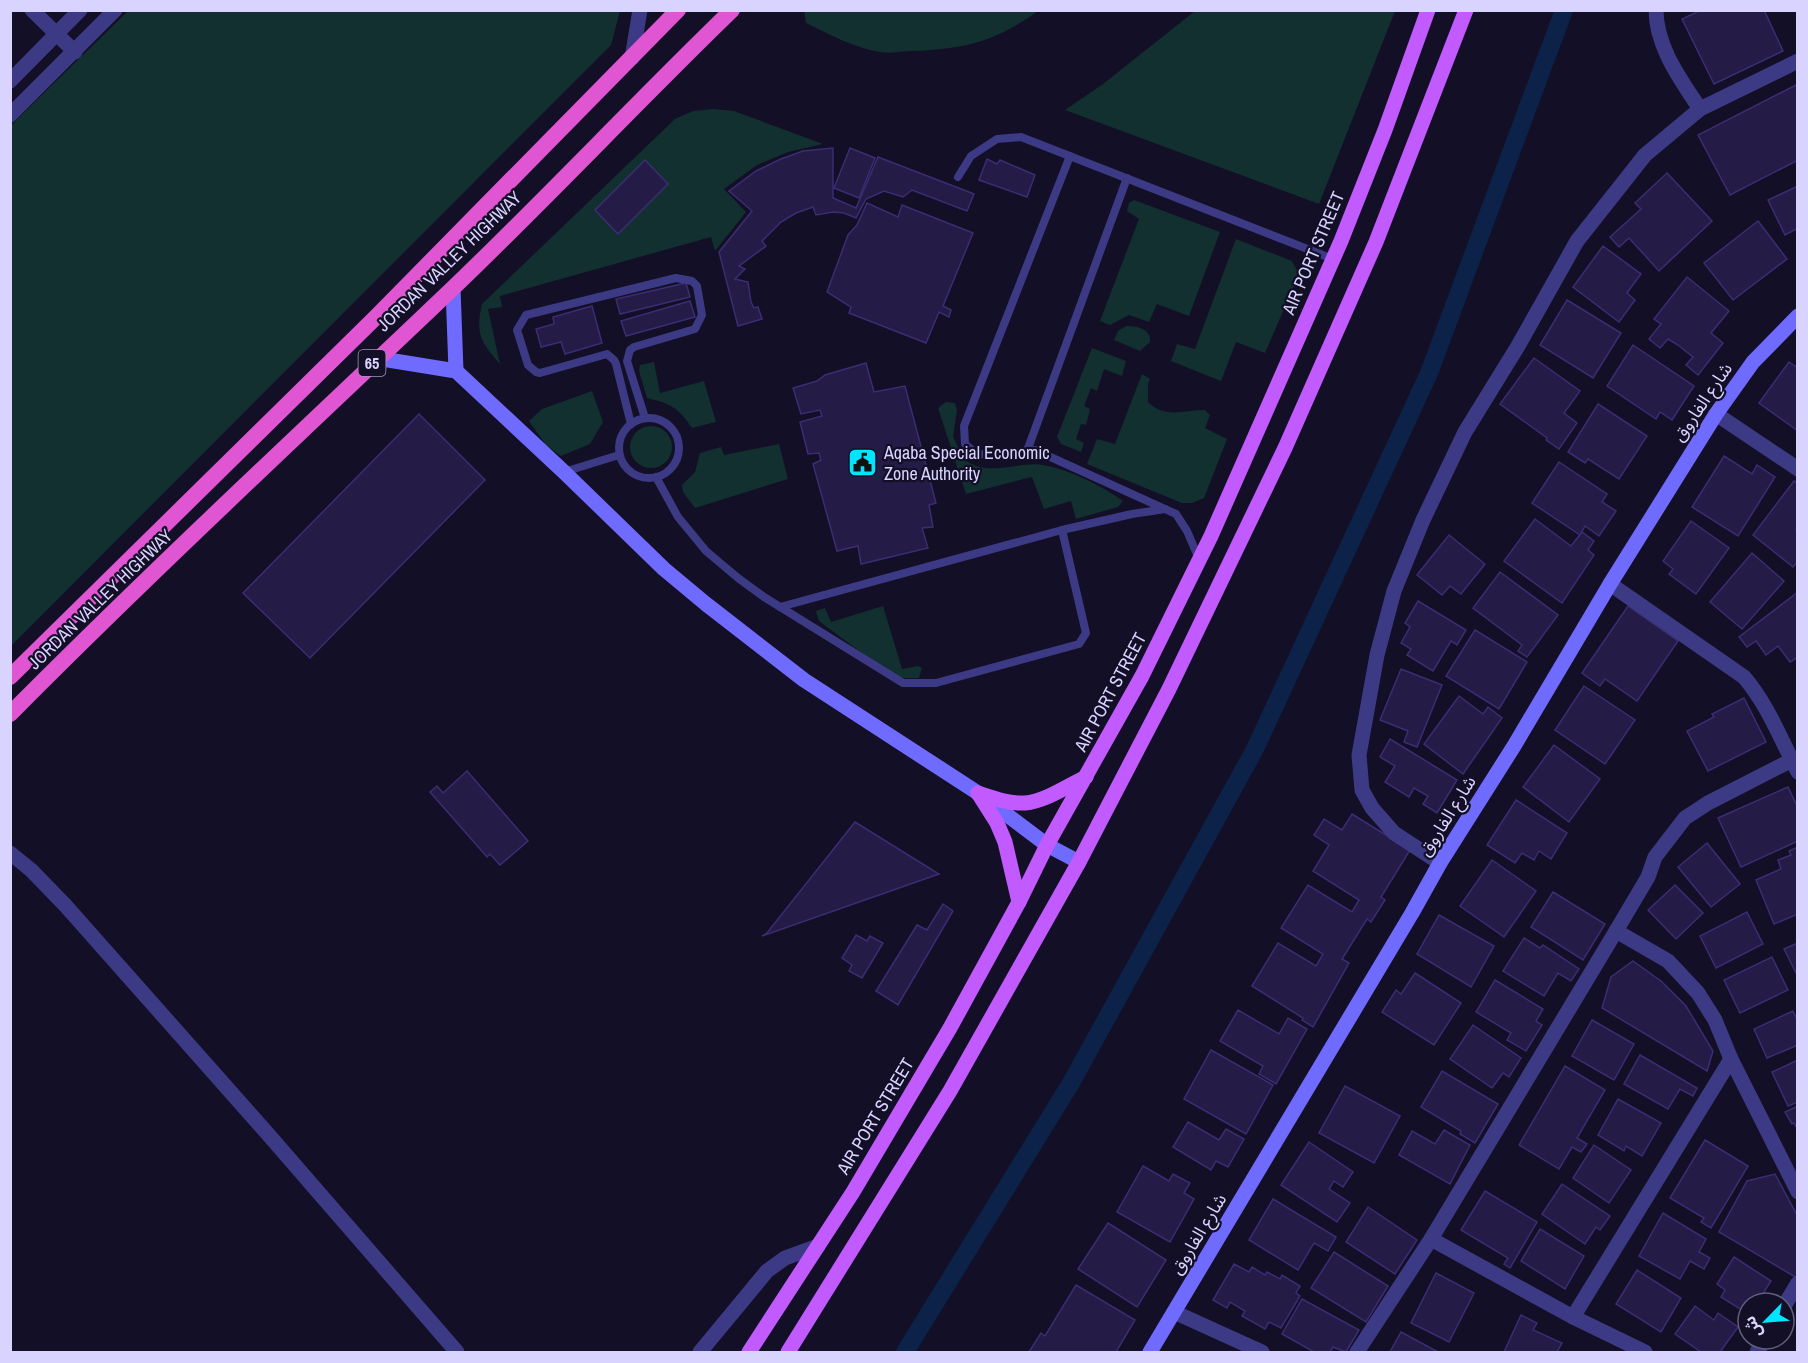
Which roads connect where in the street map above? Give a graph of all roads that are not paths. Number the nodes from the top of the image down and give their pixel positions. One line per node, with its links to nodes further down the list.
1 (32, 10): 10 (street)
2 (80, 10): 10 (street)
3 (115, 10): 11 (street)
4 (640, 10): 12 (street)
5 (678, 10): 12 (highway, JORDAN VALLEY HIGHWAY / 65)
6 (1428, 10): 20 (main road, AIR PORT STREET)
7 (1466, 10): 46 (main road)
8 (1656, 10): 15 (street)
9 (727, 12): 21 (highway, JORDAN VALLEY HIGHWAY / 65)
10 (57, 34): 11 (street); 14 (street)
11 (75, 52): 16 (street)
12 (632, 58): 38 (highway, JORDAN VALLEY HIGHWAY / 65)
13 (1797, 61): 15 (street)
14 (10, 81)
15 (1700, 109): 47 (street)
16 (10, 115)
17 (1070, 156): 18 (lane); 19 (lane); 28 (lane)
18 (958, 177)
19 (1127, 178): 20 (lane); 28 (lane)
20 (1333, 259): 35 (main road, AIR PORT STREET)
21 (453, 288): 23 (highway, JORDAN VALLEY HIGHWAY / 65); 24 (main road)
22 (1797, 316): 25 (main road, شارع الفاروق)
23 (376, 358): 24 (main road); 39 (highway, JORDAN VALLEY HIGHWAY / 65)
24 (456, 371): 31 (main road)
25 (1716, 414): 30 (street); 36 (main road, شارع الفاروق)
26 (645, 418): 27 (lane); 27 (lane); 32 (lane)
27 (631, 424): 29 (lane)
28 (1028, 451): 33 (lane)
29 (619, 454): 31 (lane); 32 (lane)
30 (1797, 469)
31 (564, 472): 43 (main road)
32 (656, 477): 37 (lane)
33 (1165, 509): 34 (lane); 35 (lane)
34 (1062, 530): 37 (lane); 37 (lane)
35 (1200, 560): 42 (main road, AIR PORT STREET)
36 (1610, 584): 41 (street); 47 (main road, شارع الفاروق)
37 (780, 607)
38 (11, 677): 39 (highway)
39 (29, 695): 40 (highway, JORDAN VALLEY HIGHWAY / 65)
40 (10, 714)
41 (1795, 766): 49 (street)
42 (1086, 777): 43 (main road); 44 (main road, AIR PORT STREET)
43 (978, 793): 44 (main road); 48 (main road)
44 (1047, 844): 46 (main road); 48 (main road, AIR PORT STREET)
45 (10, 853): 56 (street)
46 (1079, 862): 59 (main road)
47 (1440, 863): 54 (main road, شارع الفاروق)
48 (1019, 902): 53 (main road, AIR PORT STREET)
49 (1616, 931): 50 (street); 52 (street)
50 (1731, 1059): 51 (street); 55 (street)
51 (1797, 1192)
52 (1431, 1239): 55 (street); 62 (street)
53 (818, 1246): 57 (street); 58 (main road, AIR PORT STREET)
54 (1174, 1312): 60 (main road, شارع الفاروق); 61 (street)
55 (1573, 1317): 63 (street)
56 (457, 1353)
57 (700, 1353)
58 (749, 1353)
59 (788, 1353)
60 (1150, 1353)
61 (1262, 1353)
62 (1358, 1353)
63 (1645, 1353)

